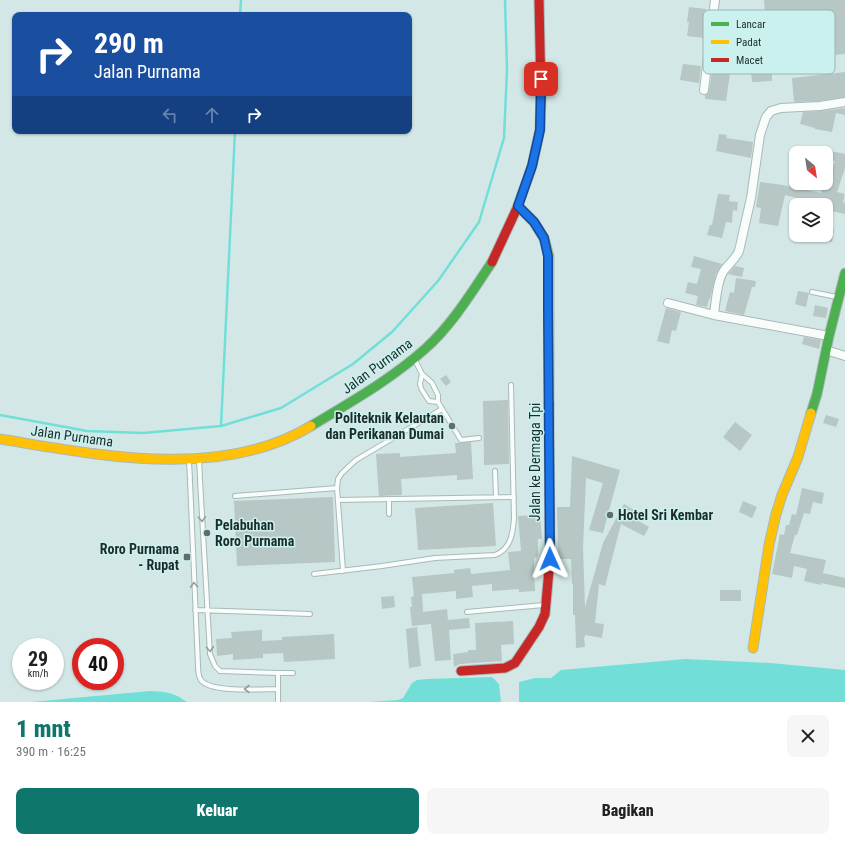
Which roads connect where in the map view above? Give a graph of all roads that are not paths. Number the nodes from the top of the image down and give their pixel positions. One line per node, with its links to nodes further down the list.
1 (539, 0): 7 (street, Jalan Purnama)
2 (715, 0): 3 (street)
3 (714, 10)
4 (706, 74): 5 (street)
5 (704, 90)
6 (845, 102): 12 (street)
7 (518, 206): 16 (street, Jalan Purnama); 35 (street, Jalan ke Dermaga Tpi)
8 (845, 273): 10 (street)
9 (812, 292): 10 (lane)
10 (839, 297): 13 (street)
11 (668, 303): 12 (street)
12 (714, 315): 13 (street)
13 (829, 336): 14 (street)
14 (826, 350): 15 (street); 40 (street)
15 (845, 356)
16 (414, 358): 17 (lane); 24 (street, Jalan Purnama)
17 (422, 374): 19 (lane); 19 (lane)
18 (511, 385): 29 (lane)
19 (438, 402): 20 (lane)
20 (442, 409): 21 (lane); 26 (lane)
21 (479, 438)
22 (0, 439): 23 (street, Jalan Purnama)
23 (189, 458): 24 (street, Jalan Purnama); 36 (lane, one-way to 23)
24 (199, 458): 37 (lane, one-way to 37)
25 (495, 470): 28 (lane)
26 (337, 488): 27 (lane); 31 (lane)
27 (235, 496)
28 (496, 497): 29 (lane); 30 (lane)
29 (514, 497): 33 (lane)
30 (389, 499): 31 (lane); 32 (lane)
31 (338, 500): 33 (lane)
32 (389, 514)
33 (344, 571): 34 (lane)
34 (314, 574)
35 (546, 605): 38 (lane); 41 (street, Jalan ke Dermaga Tpi)
36 (195, 610): 37 (lane); 44 (lane, one-way to 36)
37 (208, 610): 39 (lane); 42 (lane, one-way to 42)
38 (467, 612)
39 (310, 614)
40 (752, 648)
41 (461, 671)
42 (278, 673): 43 (lane); 44 (lane)
43 (293, 673)
44 (278, 689): 45 (lane)
45 (278, 702)

